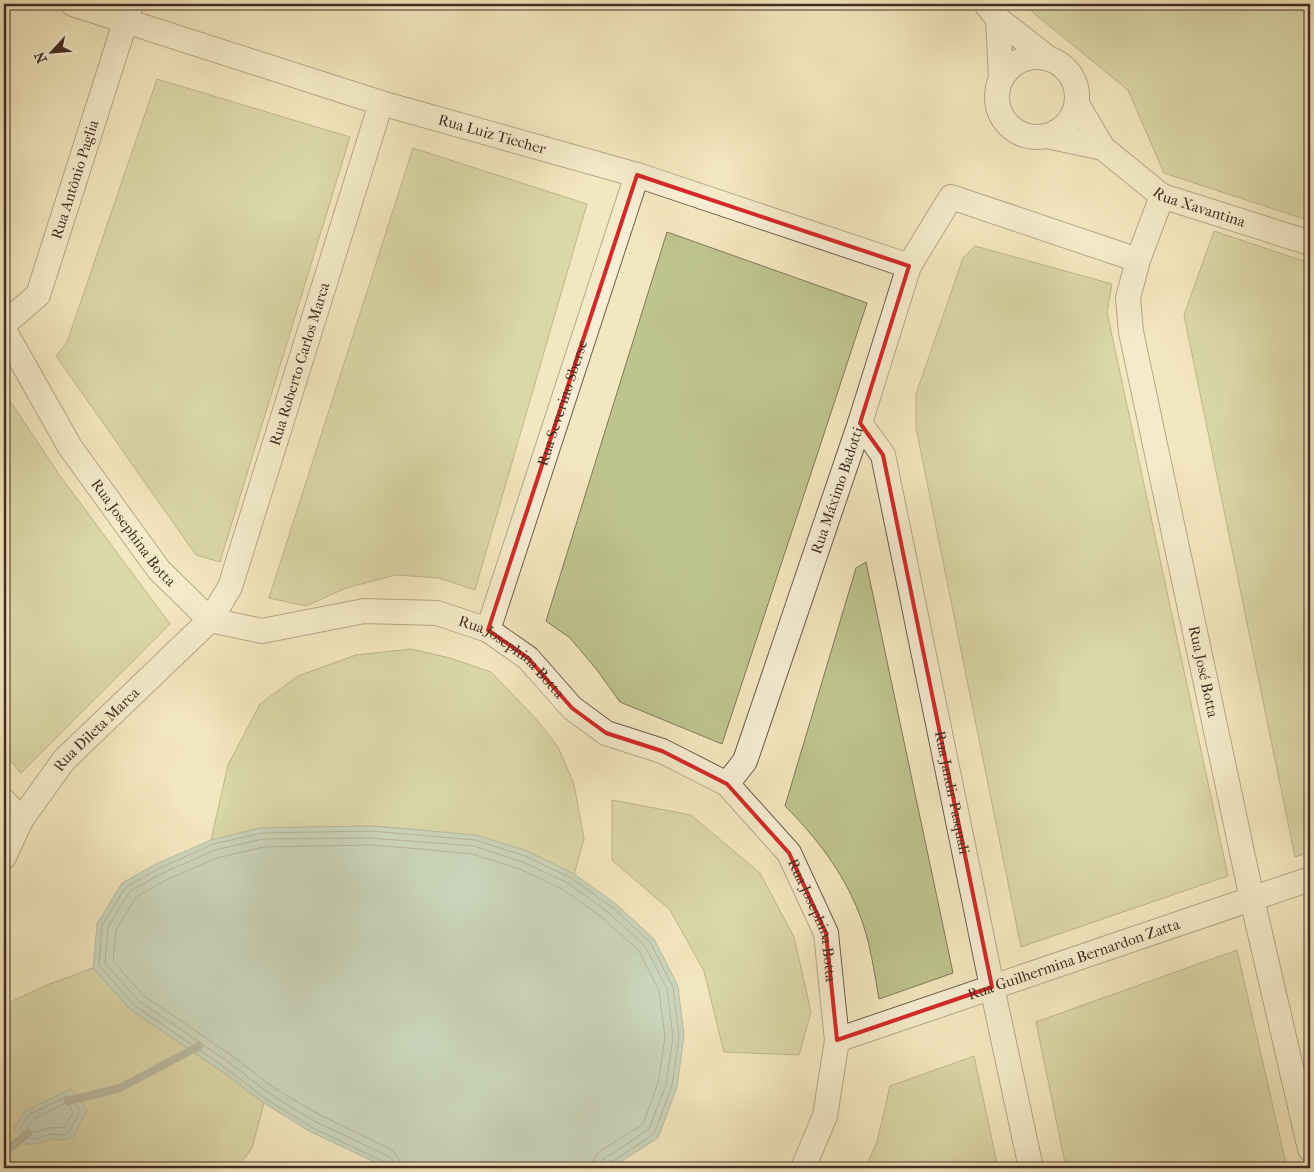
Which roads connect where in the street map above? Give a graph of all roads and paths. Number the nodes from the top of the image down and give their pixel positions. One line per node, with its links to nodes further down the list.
1 (73, 4): 3 (street, Rua Luiz Tiecher)
2 (992, 11): 4 (street); 5 (street)
3 (129, 12): 6 (street, Rua Luiz Tiecher); 15 (street, Rua Antônio Paglia)
4 (1049, 58): 5 (street); 7 (street)
5 (1002, 78): 8 (street)
6 (381, 103): 10 (street, Rua Luiz Tiecher); 18 (street, Rua Roberto Carlos Marca)
7 (1077, 104): 8 (street); 9 (street)
8 (1046, 136): 9 (street)
9 (1102, 148): 11 (street, Rua Xavantina)
10 (637, 176): 14 (street, Rua Luiz Tiecher); 19 (street, Rua Severino Sberse)
11 (1162, 196): 12 (street, Rua Xavantina); 13 (street, Rua José Botta)
12 (1310, 243)
13 (1138, 260): 14 (street, Rua Máximo Badotti); 25 (street, Rua José Botta)
14 (909, 266): 17 (street, Rua Máximo Badotti)
15 (4, 324)
16 (4, 330): 18 (street, Rua Josephina Botta)
17 (860, 423): 20 (street, Rua Máximo Badotti); 26 (street, Rua Jandir Pasquali)
18 (210, 620): 19 (street, Rua Josephina Botta); 22 (street, Rua Dileta Marca)
19 (488, 630): 20 (street, Rua Josephina Botta)
20 (727, 784): 27 (street, Rua Josephina Botta)
21 (4, 801): 22 (street)
22 (21, 820): 23 (street, Rua Dileta Marca)
23 (4, 857)
24 (1310, 879): 25 (street, Rua Guilhermina Bernardon Zatta)
25 (1252, 899): 26 (street, Rua Guilhermina Bernardon Zatta); 28 (street, Rua José Botta)
26 (992, 988): 27 (street, Rua Guilhermina Bernardon Zatta); 30 (street, Rua Jandir Pasquali)
27 (836, 1040): 29 (street, Rua Josephina Botta)
28 (1310, 1149)
29 (803, 1168)
30 (1032, 1168)

